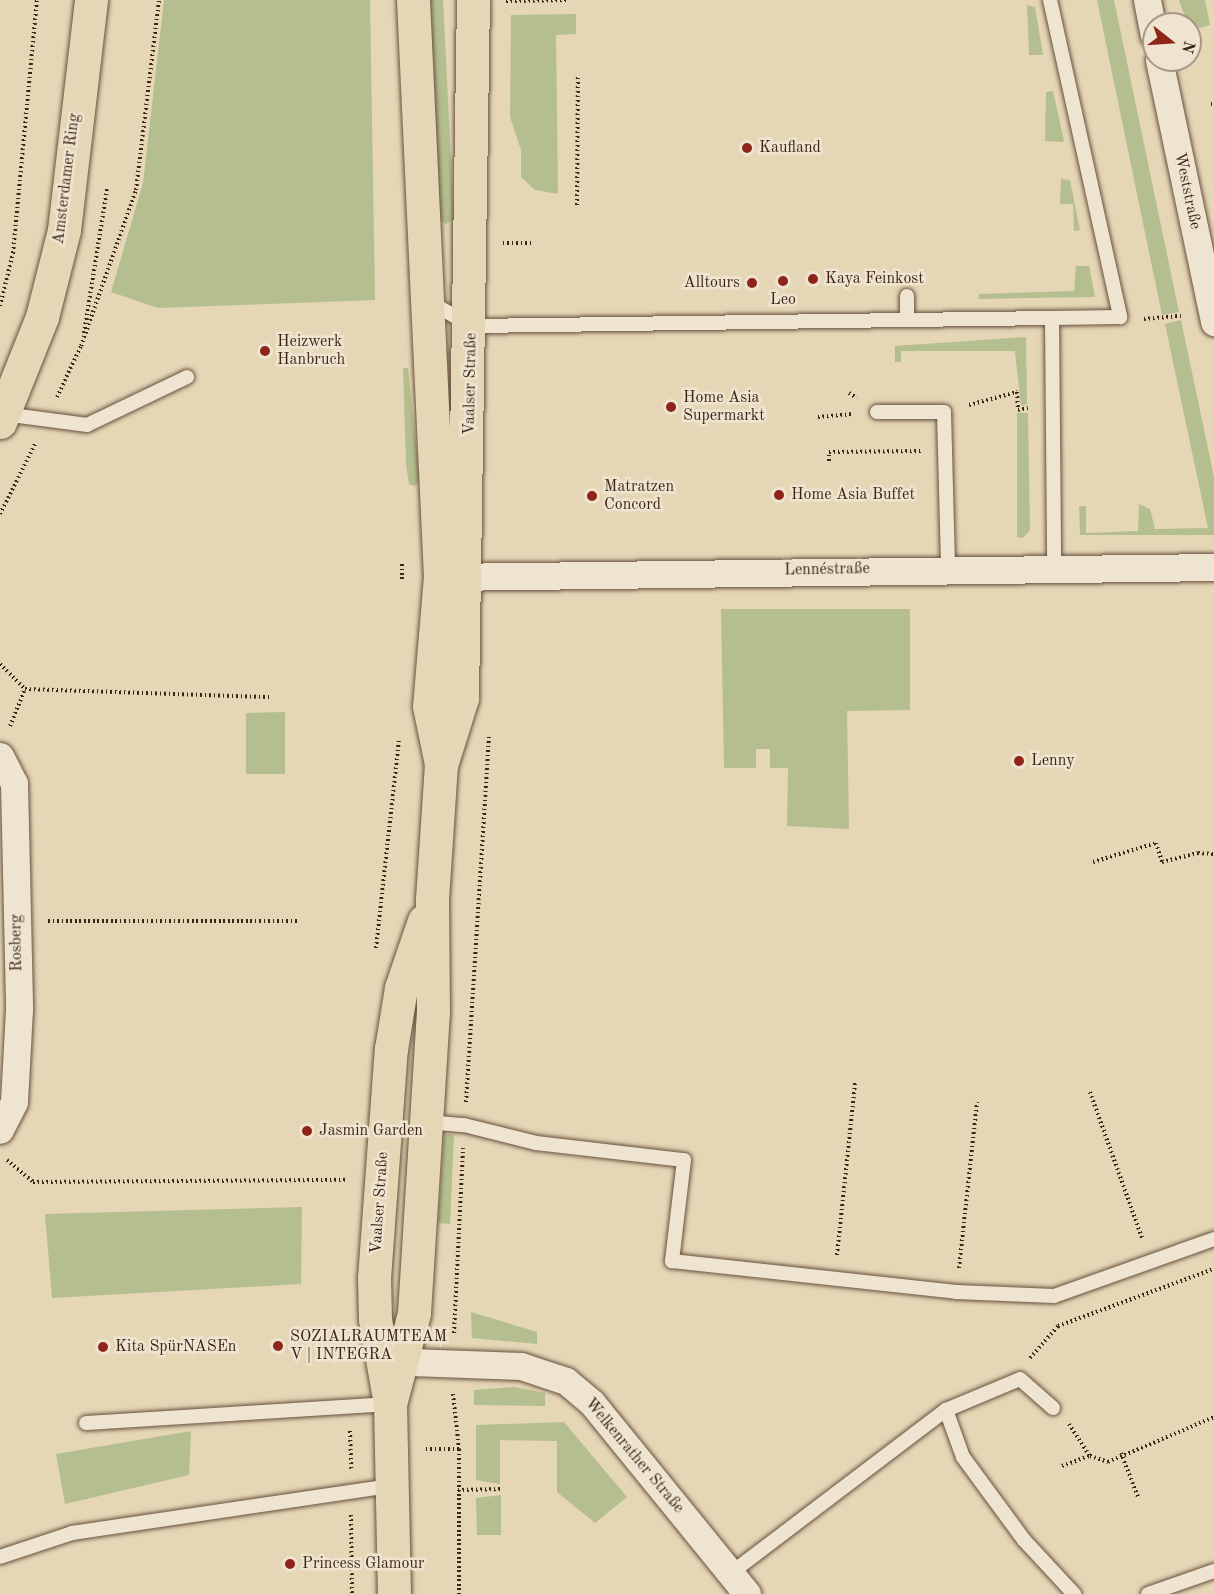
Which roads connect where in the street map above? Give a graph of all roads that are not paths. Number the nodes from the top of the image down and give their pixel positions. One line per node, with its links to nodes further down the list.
1 (91, 0): 14 (main road, Amsterdamer Ring)
2 (413, 0): 7 (main road, Vaalser Straße)
3 (1050, 0): 9 (lane)
4 (493, 3): 11 (main road, Vaalser Straße)
5 (1162, 72): 8 (street, Weststraße)
6 (907, 296): 10 (lane)
7 (423, 299): 11 (lane); 18 (main road, Vaalser Straße)
8 (1213, 315)
9 (1052, 318): 10 (lane); 17 (lane)
10 (907, 320): 11 (lane)
11 (472, 326): 18 (main road, Vaalser Straße)
12 (186, 377): 14 (lane)
13 (877, 412): 16 (lane)
14 (2, 418)
15 (1214, 567): 17 (street, Lennéstraße)
16 (948, 569): 17 (street, Lennéstraße); 18 (street, Lennéstraße)
17 (1054, 569)
18 (453, 577): 20 (main road, Vaalser Straße)
19 (0, 756): 22 (street, Rosberg)
20 (432, 899): 21 (main road, Vaalser Straße); 24 (main road, Vaalser Straße)
21 (427, 1122): 23 (lane); 24 (main road, Vaalser Straße)
22 (0, 1130)
23 (1214, 1239)
24 (392, 1361): 25 (main road, Vaalser Straße); 32 (street, Welkenrather Straße)
25 (390, 1404): 28 (lane); 29 (main road, Vaalser Straße)
26 (1053, 1408): 27 (lane)
27 (946, 1410): 32 (lane); 35 (lane)
28 (86, 1423)
29 (391, 1486): 30 (lane); 33 (main road, Vaalser Straße)
30 (0, 1557)
31 (1214, 1571): 36 (lane)
32 (731, 1573): 34 (street, Welkenrather Straße)
33 (394, 1594)
34 (747, 1594)
35 (1074, 1594)
36 (1148, 1594)

